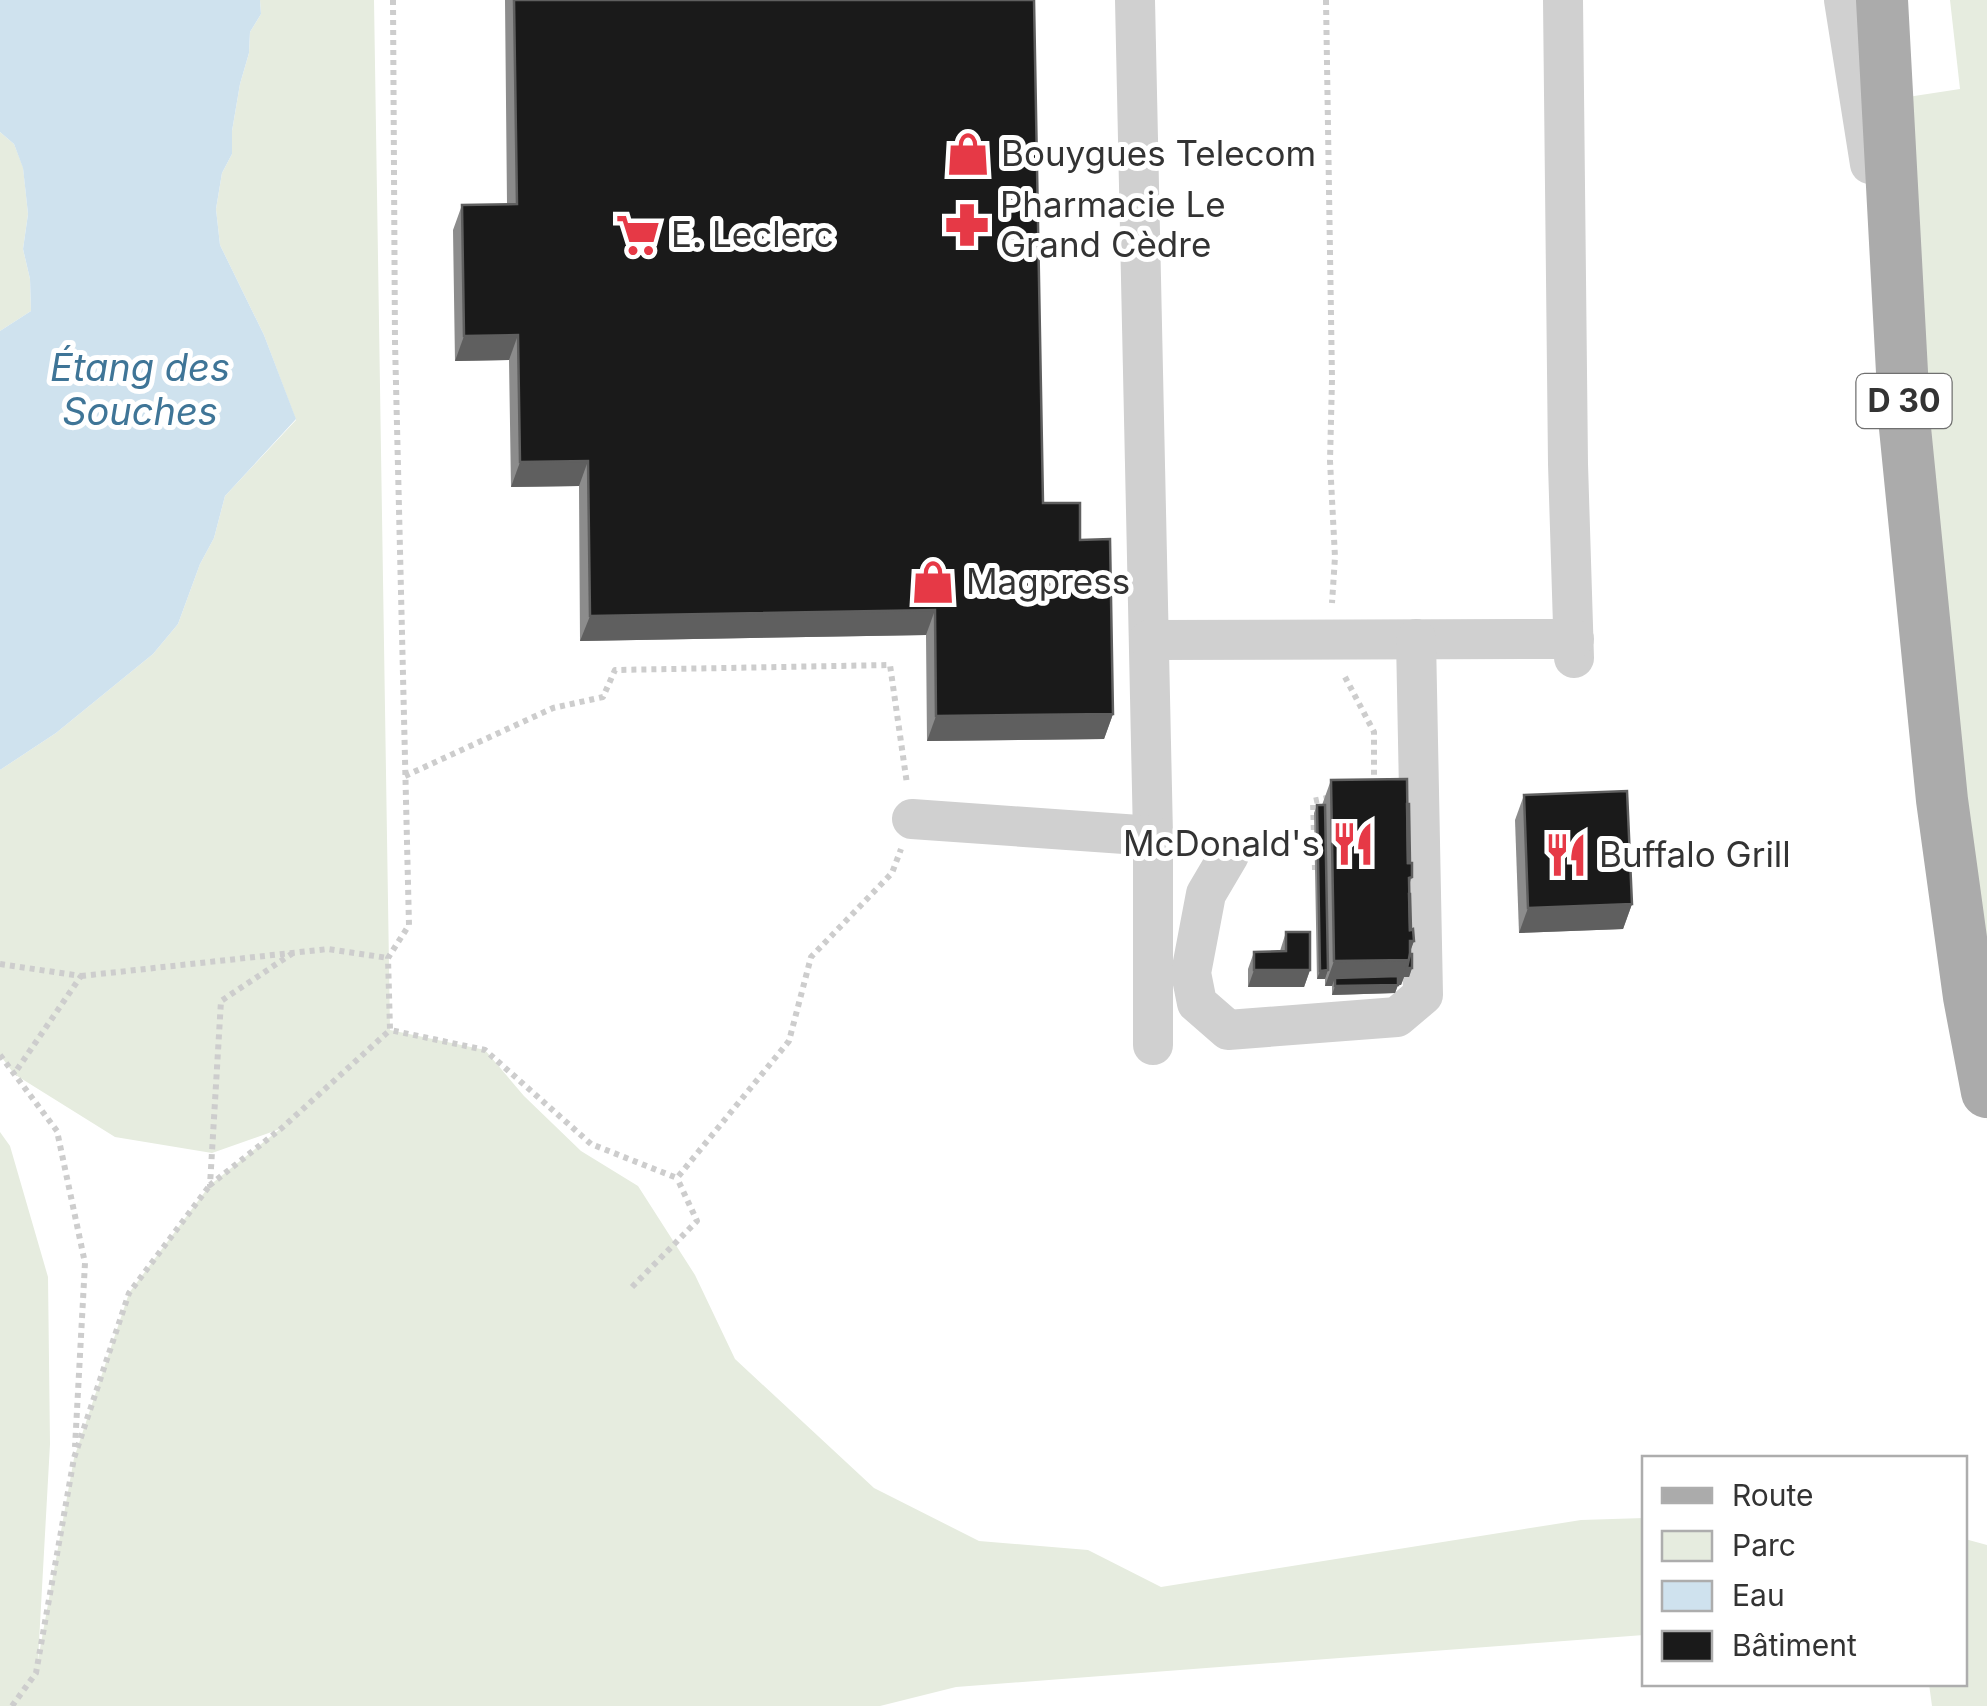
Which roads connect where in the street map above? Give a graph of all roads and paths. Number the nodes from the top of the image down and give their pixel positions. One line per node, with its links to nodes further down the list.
1 (392, 0): 13 (path)
2 (1135, 0): 11 (lane)
3 (1326, 0): 9 (path)
4 (1563, 0): 10 (lane)
5 (1844, 0): 8 (lane)
6 (1882, 0): 8 (main road, D 30)
7 (1910, 0): 16 (main road, D 30)
8 (1903, 381): 16 (main road, D 30)
9 (1332, 607)
10 (1416, 639): 11 (lane); 19 (lane)
11 (1149, 640): 18 (lane)
12 (1342, 674): 14 (path)
13 (404, 776): 17 (path); 22 (path)
14 (1374, 796)
15 (1343, 797): 20 (path)
16 (1942, 800): 29 (main road, D 30)
17 (912, 819): 18 (lane); 30 (path)
18 (1153, 836): 26 (lane)
19 (1230, 855)
20 (1315, 882)
21 (293, 953): 22 (path); 24 (path); 31 (path)
22 (388, 958): 25 (path)
23 (0, 964): 24 (path)
24 (82, 976): 28 (path)
25 (390, 1030): 30 (path); 31 (path)
26 (1153, 1045)
27 (0, 1056): 28 (path)
28 (14, 1074): 33 (path)
29 (1987, 1092)
30 (677, 1178): 32 (path)
31 (210, 1185): 33 (path)
32 (632, 1287)
33 (74, 1458): 34 (path)
34 (12, 1706)

